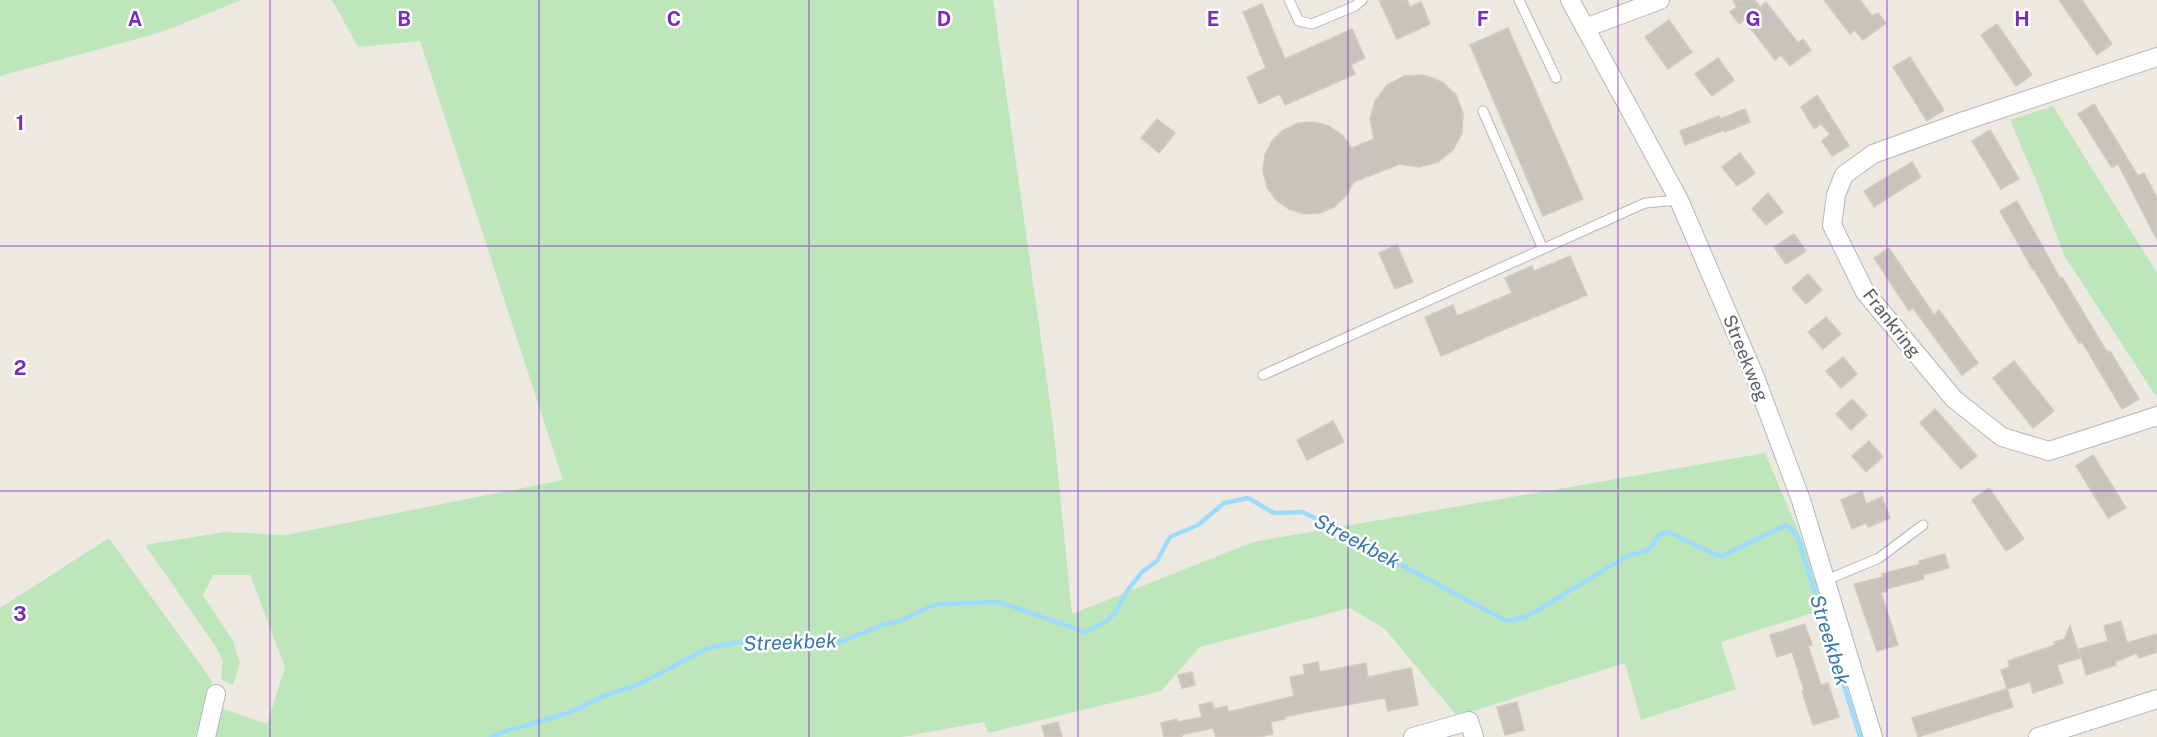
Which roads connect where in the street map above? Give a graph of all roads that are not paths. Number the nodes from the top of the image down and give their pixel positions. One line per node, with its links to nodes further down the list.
1 (1289, 0): 2 (lane)
2 (1362, 0)
3 (1519, 0): 8 (lane)
4 (1570, 0): 6 (street, Streekweg)
5 (1660, 0): 6 (street)
6 (1585, 28): 10 (street, Streekweg)
7 (2157, 57): 13 (street, Frankring)
8 (1556, 78)
9 (1483, 111): 11 (lane)
10 (1679, 200): 11 (lane); 15 (street, Streekweg)
11 (1542, 249): 12 (lane)
12 (1263, 375)
13 (2157, 416)
14 (1923, 525): 15 (lane)
15 (1824, 581): 21 (street, Streekweg)
16 (216, 694): 18 (street)
17 (2157, 699): 22 (street)
18 (206, 737)
19 (1413, 737): 20 (street)
20 (1474, 737)
21 (1873, 737)
22 (2038, 737)

